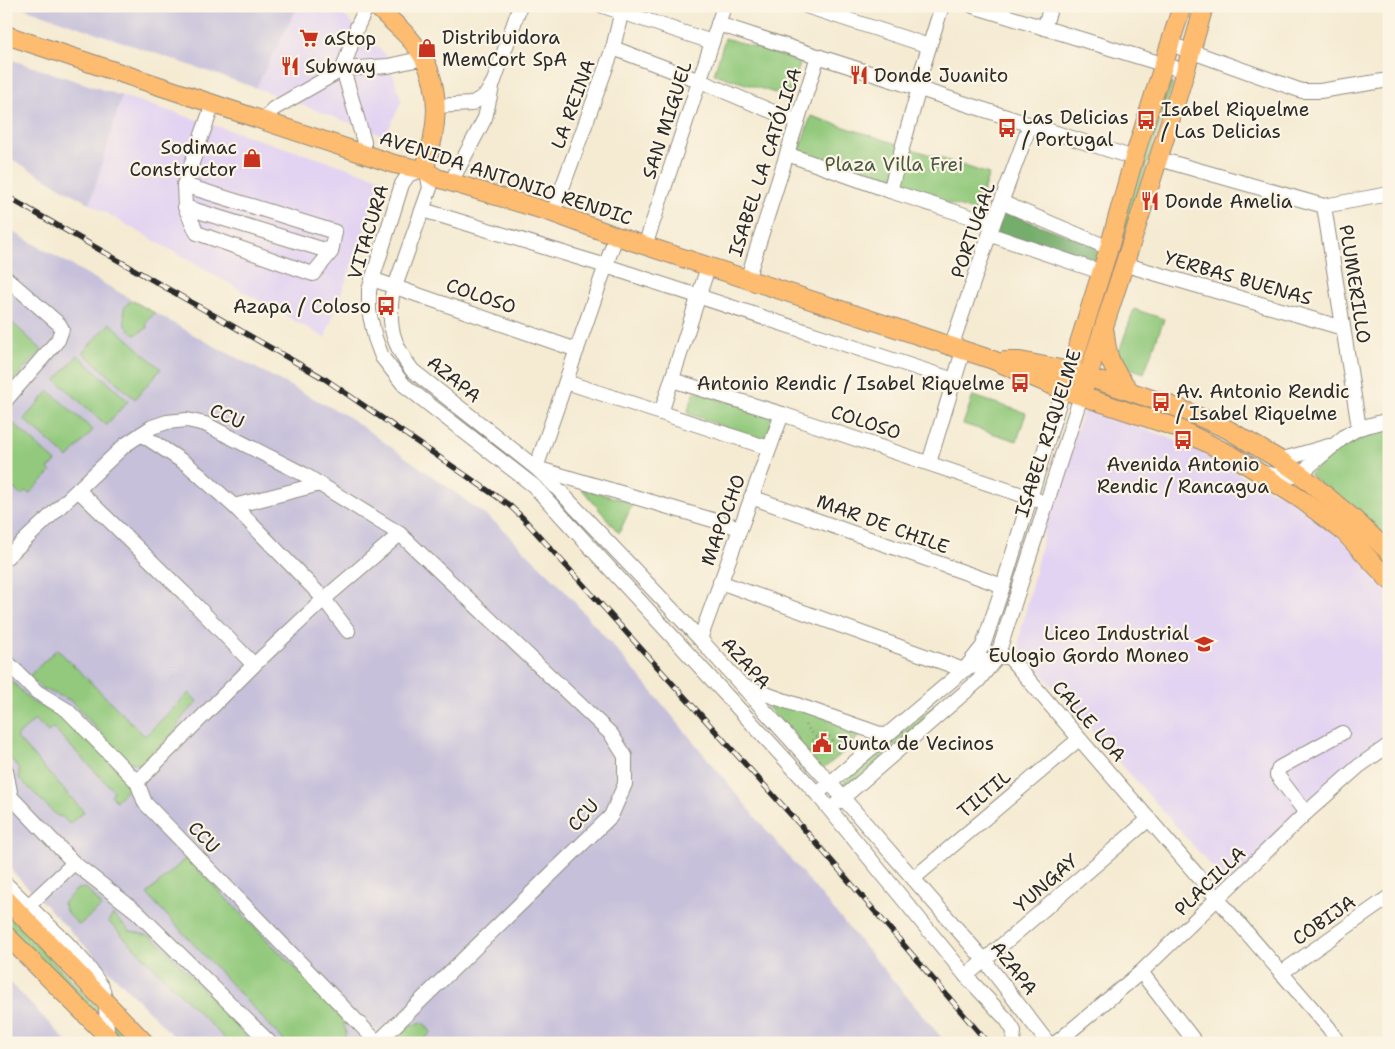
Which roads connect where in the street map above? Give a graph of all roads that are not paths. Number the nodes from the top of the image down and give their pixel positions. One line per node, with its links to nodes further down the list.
1 (367, 6): 24 (street)
2 (376, 6): 22 (main road)
3 (520, 6): 28 (street)
4 (603, 6): 12 (street)
5 (724, 6): 13 (street, SAN MIGUEL)
6 (806, 6): 18 (street)
7 (942, 6): 18 (street)
8 (972, 6): 14 (street)
9 (1051, 6): 14 (street)
10 (1182, 6): 17 (main road, ISABEL RIQUELME)
11 (1204, 6): 20 (main road, ISABEL RIQUELME)
12 (622, 9): 16 (street); 19 (street, LA REINA)
13 (718, 24): 16 (street, SAN MIGUEL); 21 (street)
14 (1044, 28): 23 (street)
15 (6, 35): 30 (main road, AVENIDA ANTONIO RENDIC)
16 (712, 42): 27 (street, SAN MIGUEL)
17 (1170, 44): 20 (street); 23 (main road, ISABEL RIQUELME)
18 (929, 46): 29 (street)
19 (613, 48): 27 (street); 50 (street, LA REINA)
20 (1191, 52): 25 (main road, ISABEL RIQUELME); 26 (street)
21 (818, 56): 29 (street); 35 (street, ISABEL LA CATÓLICA)
22 (424, 58): 24 (street); 32 (main road)
23 (1164, 66): 25 (street); 39 (main road, ISABEL RIQUELME)
24 (342, 69): 34 (street); 37 (street)
25 (1185, 71): 40 (main road, ISABEL RIQUELME)
26 (1389, 80)
27 (700, 81): 35 (street); 53 (street, SAN MIGUEL)
28 (494, 82): 31 (street); 33 (street)
29 (919, 88): 36 (street); 44 (street)
30 (213, 104): 34 (main road, AVENIDA ANTONIO RENDIC); 43 (street)
31 (471, 104): 32 (street); 33 (street)
32 (436, 106): 41 (main road)
33 (485, 118): 42 (street)
34 (264, 120): 37 (main road, AVENIDA ANTONIO RENDIC)
35 (797, 122): 38 (street, ISABEL LA CATÓLICA)
36 (1030, 125): 39 (street); 46 (street, PORTUGAL)
37 (364, 153): 41 (main road, AVENIDA ANTONIO RENDIC)
38 (787, 154): 44 (street); 62 (street, ISABEL LA CATÓLICA)
39 (1134, 158): 54 (main road, ISABEL RIQUELME)
40 (1159, 159): 47 (street); 56 (main road, ISABEL RIQUELME)
41 (424, 170): 42 (main road, AVENIDA ANTONIO RENDIC); 49 (street); 61 (street, VITACURA)
42 (451, 182): 50 (main road, AVENIDA ANTONIO RENDIC)
43 (184, 185): 48 (street); 55 (street)
44 (890, 191): 51 (street)
45 (1389, 194): 47 (street)
46 (1001, 202): 51 (street, PORTUGAL); 54 (street)
47 (1324, 206): 66 (street, PLUMERILLO)
48 (185, 207): 55 (street); 55 (street)
49 (422, 211): 57 (street); 63 (street)
50 (553, 213): 52 (main road, AVENIDA ANTONIO RENDIC)
51 (992, 229): 59 (street); 68 (street, PORTUGAL)
52 (616, 236): 53 (main road, AVENIDA ANTONIO RENDIC); 57 (street)
53 (645, 246): 58 (main road, AVENIDA ANTONIO RENDIC)
54 (1109, 248): 59 (main road, ISABEL RIQUELME)
55 (331, 252)
56 (1123, 264): 65 (main road, ISABEL RIQUELME); 66 (street, YERBAS BUENAS)
57 (606, 266): 64 (street); 69 (street)
58 (708, 267): 62 (main road, AVENIDA ANTONIO RENDIC); 64 (street, ISABEL LA CATÓLICA)
59 (1101, 272): 71 (main road, ISABEL RIQUELME)
60 (6, 278): 79 (street)
61 (372, 279): 63 (street, COLOSO); 67 (street, VITACURA)
62 (747, 280): 68 (main road, AVENIDA ANTONIO RENDIC)
63 (394, 286): 69 (street, COLOSO); 89 (street, AZAPA)
64 (698, 296): 73 (street, ISABEL LA CATÓLICA); 74 (street)
65 (1105, 326): 72 (main road, ISABEL RIQUELME); 77 (main road)
66 (1343, 328): 83 (street, PLUMERILLO)
67 (376, 338): 120 (street, AZAPA)
68 (957, 349): 70 (main road, AVENIDA ANTONIO RENDIC); 74 (street, PORTUGAL)
69 (577, 350): 75 (street)
70 (993, 360): 71 (main road, AVENIDA ANTONIO RENDIC); 76 (main road, AVENIDA ANTONIO RENDIC)
71 (1070, 371): 72 (main road, AVENIDA ANTONIO RENDIC); 76 (main road, ISABEL RIQUELME)
72 (1087, 377): 77 (main road, AVENIDA ANTONIO RENDIC); 78 (main road, ISABEL RIQUELME)
73 (672, 380): 80 (street, ISABEL LA CATÓLICA); 81 (street, COLOSO)
74 (954, 380): 88 (street, PORTUGAL)
75 (566, 382): 80 (street); 89 (street)
76 (1063, 390): 78 (main road, AVENIDA ANTONIO RENDIC); 95 (street, ISABEL RIQUELME)
77 (1130, 391): 87 (main road, AVENIDA ANTONIO RENDIC)
78 (1081, 396): 90 (main road, AVENIDA ANTONIO RENDIC); 96 (street, ISABEL RIQUELME)
79 (6, 400)
80 (661, 413): 86 (street)
81 (782, 414): 86 (street, MAPOCHO); 88 (street, COLOSO)
82 (1389, 420): 83 (street)
83 (1358, 428): 85 (street)
84 (141, 434): 92 (street, CCU); 93 (street, CCU); 97 (street)
85 (1335, 444): 87 (street); 91 (street)
86 (769, 448): 94 (street, MAPOCHO)
87 (1280, 460): 91 (main road, AVENIDA ANTONIO RENDIC)
88 (929, 463): 95 (street, COLOSO)
89 (536, 468): 98 (street); 107 (street, AZAPA)
90 (1258, 472): 91 (street, AVENIDA ANTONIO RENDIC); 102 (main road, AVENIDA ANTONIO RENDIC)
91 (1300, 474): 100 (main road, AVENIDA ANTONIO RENDIC)
92 (320, 484): 97 (street); 99 (street, CCU)
93 (78, 490): 101 (street, CCU); 110 (street)
94 (751, 497): 98 (street, MAPOCHO); 104 (street, MAR DE CHILE)
95 (1028, 498): 96 (street, COLOSO); 104 (street, ISABEL RIQUELME)
96 (1048, 503): 108 (street, ISABEL RIQUELME)
97 (234, 506): 105 (street)
98 (740, 528): 103 (street, MAPOCHO)
99 (400, 534): 105 (street); 141 (street, CCU)
100 (1389, 552)
101 (6, 558)
102 (1389, 580)
103 (720, 582): 107 (street, MAPOCHO); 111 (street)
104 (1003, 586): 111 (street, ISABEL RIQUELME)
105 (324, 599): 106 (street); 110 (street)
106 (348, 631)
107 (700, 639): 112 (street, AZAPA)
108 (997, 657): 111 (street); 115 (street, CALLE LOA); 121 (street, ISABEL RIQUELME)
109 (6, 661): 118 (street, CCU)
110 (254, 664): 118 (street)
111 (964, 670): 114 (street, ISABEL RIQUELME)
112 (740, 684): 114 (street); 119 (street, AZAPA)
113 (1342, 733): 123 (street)
114 (886, 736): 119 (street, ISABEL RIQUELME)
115 (1079, 739): 124 (street, CALLE LOA); 126 (street, TILTIL)
116 (1389, 745): 123 (street, PLACILLA)
117 (6, 771): 125 (street)
118 (137, 782): 141 (street, CCU)
119 (830, 783): 120 (street, ISABEL RIQUELME); 121 (street, AZAPA)
120 (817, 794): 122 (street, AZAPA)
121 (842, 798): 122 (street, ISABEL RIQUELME); 126 (street, AZAPA)
122 (830, 808): 136 (street, AZAPA)
123 (1306, 813): 130 (street, PLACILLA)
124 (1149, 819): 130 (street, CALLE LOA); 133 (street, YUNGAY)
125 (74, 863): 131 (street); 140 (street)
126 (914, 878): 133 (street, AZAPA)
127 (6, 884): 131 (street)
128 (1389, 897): 135 (street, COBIJA)
129 (6, 899): 137 (main road)
130 (1218, 899): 134 (street, PLACILLA); 135 (street, CALLE LOA)
131 (28, 906): 137 (street)
132 (6, 935): 138 (main road)
133 (985, 961): 136 (street, YUNGAY); 143 (street, AZAPA)
134 (1141, 972): 144 (street, PLACILLA); 145 (street)
135 (1281, 973): 146 (street, CALLE LOA)
136 (966, 976): 142 (street, AZAPA)
137 (106, 1003): 138 (street); 139 (main road)
138 (107, 1040)
139 (145, 1043)
140 (270, 1043)
141 (377, 1043)
142 (1013, 1043)
143 (1048, 1043)
144 (1056, 1043)
145 (1196, 1043)
146 (1338, 1043)

